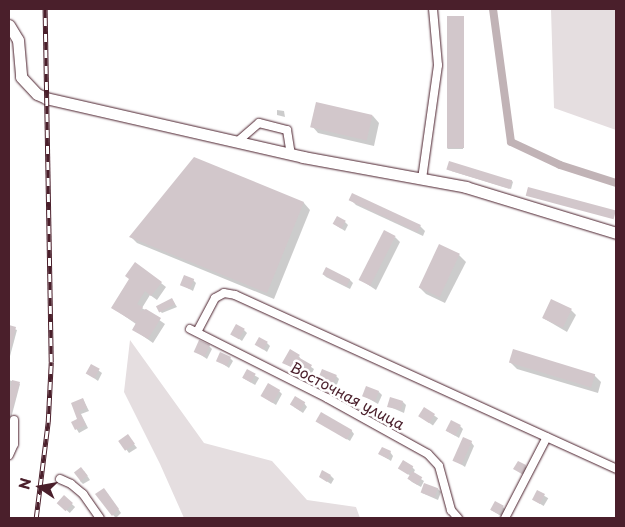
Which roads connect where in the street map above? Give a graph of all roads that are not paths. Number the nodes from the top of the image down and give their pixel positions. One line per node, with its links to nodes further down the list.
1 (433, 9): 5 (street)
2 (9, 24): 3 (main road)
3 (236, 142): 4 (main road); 4 (street)
4 (290, 154): 5 (main road)
5 (422, 178): 6 (main road)
6 (616, 233)
7 (14, 420): 9 (street)
8 (547, 437): 10 (street); 13 (street, Восточная улица); 14 (street)
9 (9, 455)
10 (616, 469)
11 (60, 479): 12 (street)
12 (100, 518)
13 (458, 518)
14 (505, 518)

